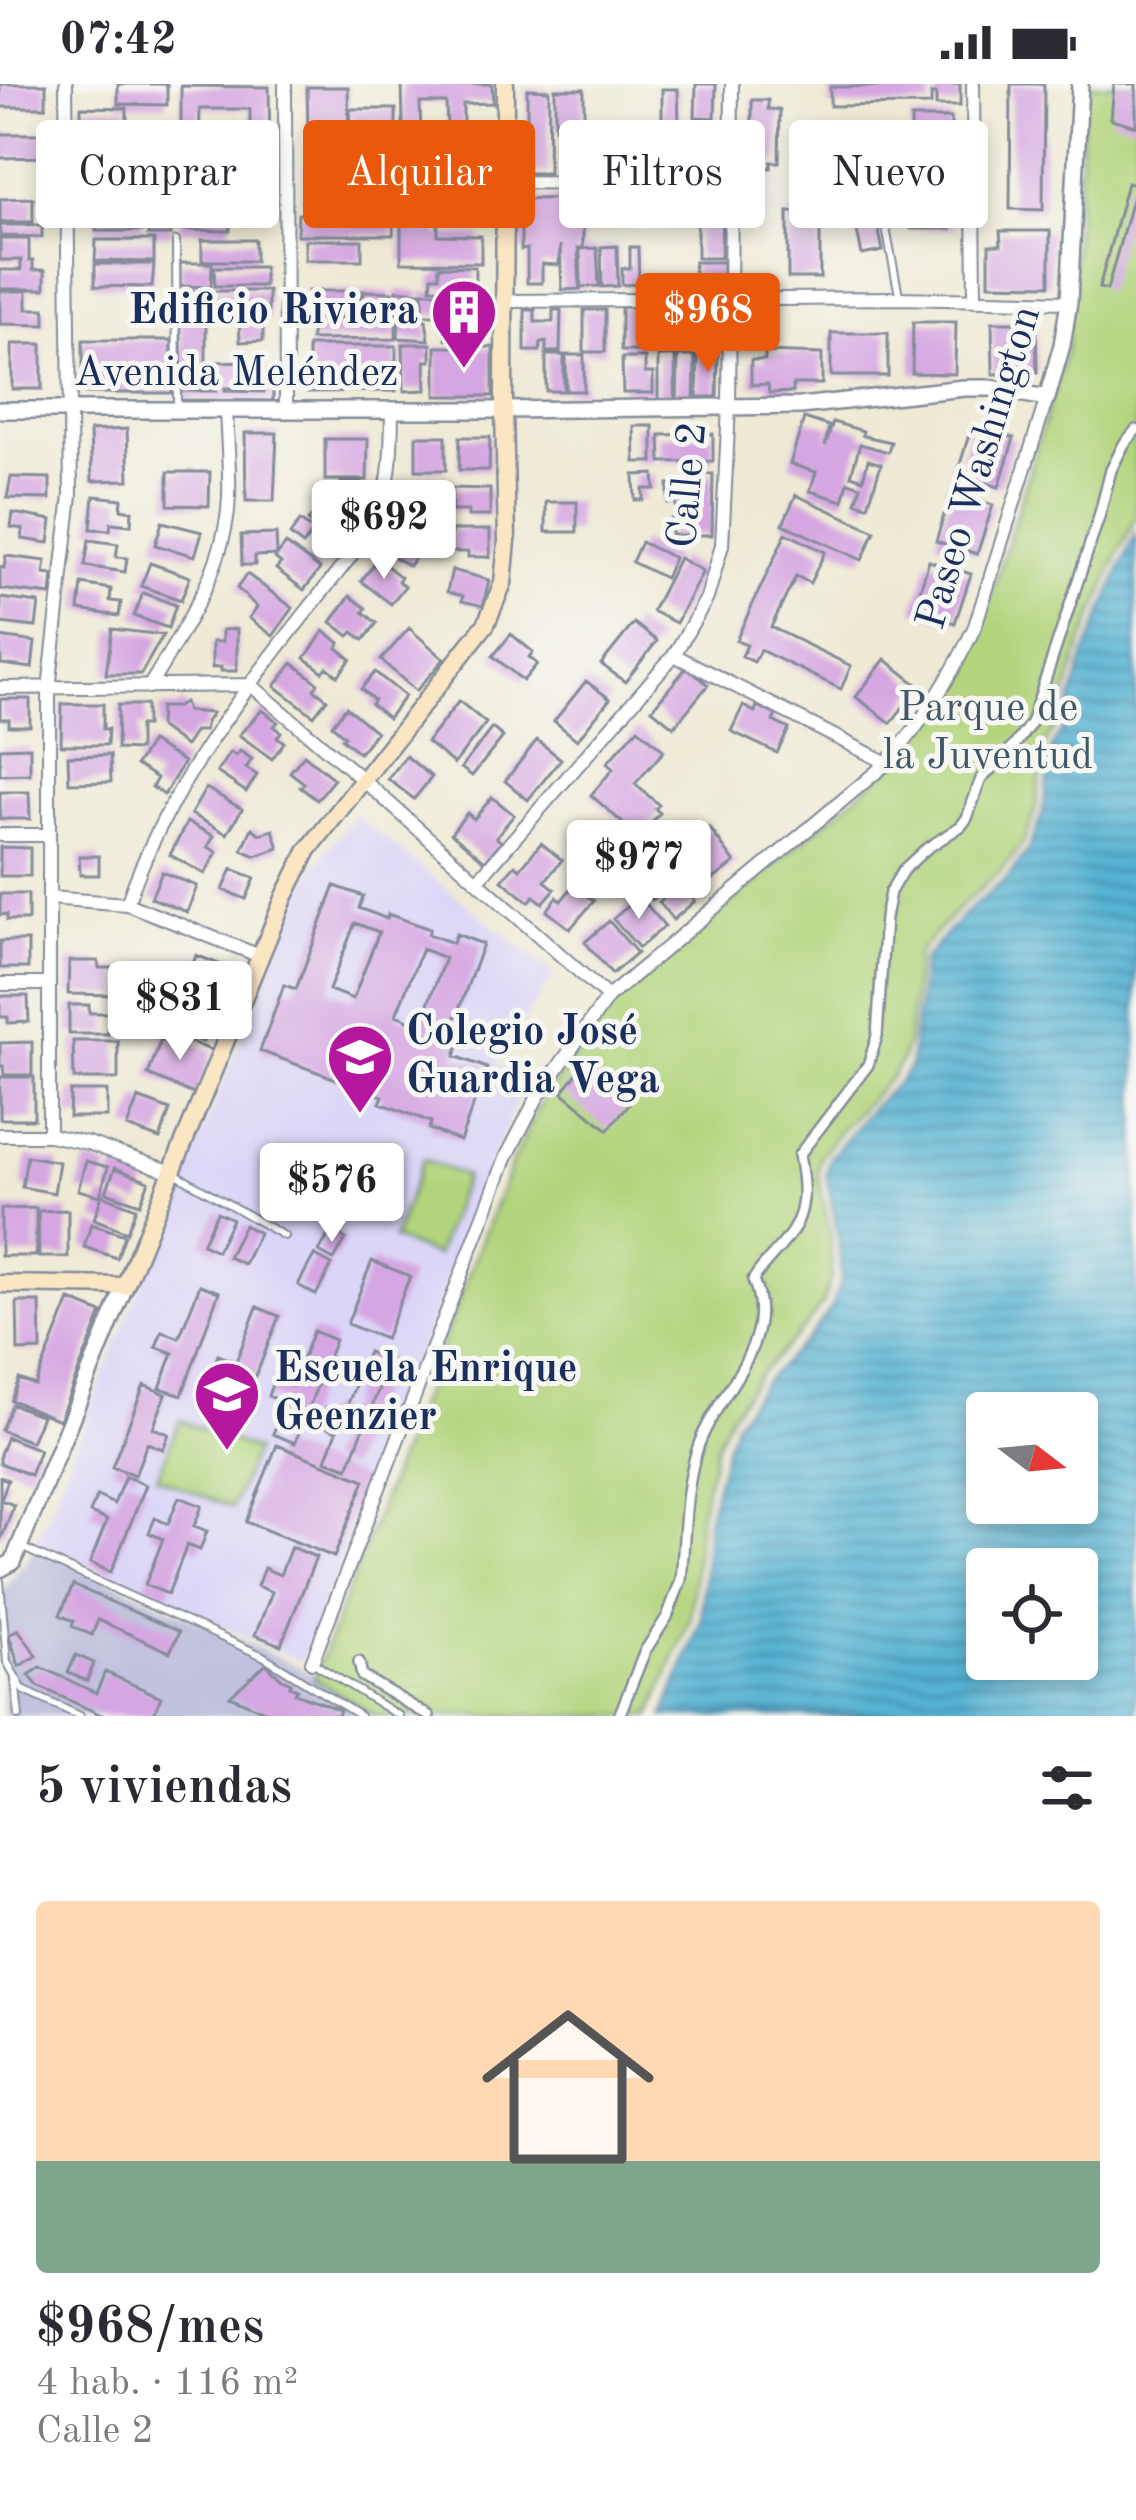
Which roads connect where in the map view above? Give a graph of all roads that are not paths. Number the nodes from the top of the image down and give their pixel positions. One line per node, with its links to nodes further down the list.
1 (66, 84): 21 (street)
2 (285, 84): 24 (street)
3 (506, 84): 7 (main road)
4 (732, 84): 8 (street, Calle 2)
5 (973, 84): 14 (street)
6 (1080, 84): 17 (street, Paseo Washington)
7 (506, 120)
8 (732, 120)
9 (505, 228): 16 (main road)
10 (732, 228): 15 (street, Calle 2)
11 (886, 228): 13 (lane)
12 (176, 242): 22 (lane)
13 (899, 298): 14 (street); 15 (street)
14 (975, 299): 17 (street)
15 (730, 300): 16 (street); 19 (street, Calle 2)
16 (504, 301): 26 (main road)
17 (1069, 302): 18 (street, Paseo Washington)
18 (1047, 398): 19 (street, Avenida Meléndez); 33 (street, Paseo Washington)
19 (729, 407): 26 (street, Avenida Meléndez); 28 (street, Calle 2)
20 (0, 410): 21 (street, Avenida Meléndez)
21 (68, 410): 22 (street, Avenida Meléndez); 32 (street)
22 (178, 410): 23 (street, Avenida Meléndez)
23 (226, 410): 24 (street, Avenida Meléndez); 30 (street)
24 (286, 410): 25 (street, Avenida Meléndez)
25 (392, 410): 26 (street, Avenida Meléndez); 29 (street)
26 (504, 410): 34 (main road)
27 (1136, 430): 61 (street)
28 (674, 655): 33 (street); 37 (street, Calle 2)
29 (251, 685): 30 (street); 34 (street); 39 (street)
30 (149, 687): 32 (street)
31 (0, 688): 32 (street)
32 (49, 688): 36 (street)
33 (887, 763): 43 (street, Paseo Washington)
34 (362, 779): 37 (street); 40 (main road)
35 (0, 835): 36 (street)
36 (49, 835): 38 (street)
37 (477, 880): 43 (street)
38 (49, 898): 39 (street); 42 (street)
39 (127, 904): 40 (street)
40 (260, 956): 46 (main road)
41 (0, 984): 42 (street)
42 (49, 984): 45 (street)
43 (608, 997): 53 (street, Paseo Washington)
44 (0, 1135): 45 (street)
45 (49, 1135): 46 (street)
46 (172, 1172): 47 (lane); 49 (main road)
47 (284, 1236)
48 (0, 1284): 49 (main road)
49 (125, 1286): 50 (street)
50 (20, 1546): 51 (street); 58 (lane)
51 (0, 1569)
52 (0, 1581): 55 (lane)
53 (312, 1662): 59 (lane)
54 (358, 1662): 60 (street)
55 (15, 1676): 56 (lane); 57 (lane)
56 (19, 1716)
57 (80, 1716)
58 (360, 1716)
59 (399, 1716)
60 (429, 1716)
61 (619, 1716)

